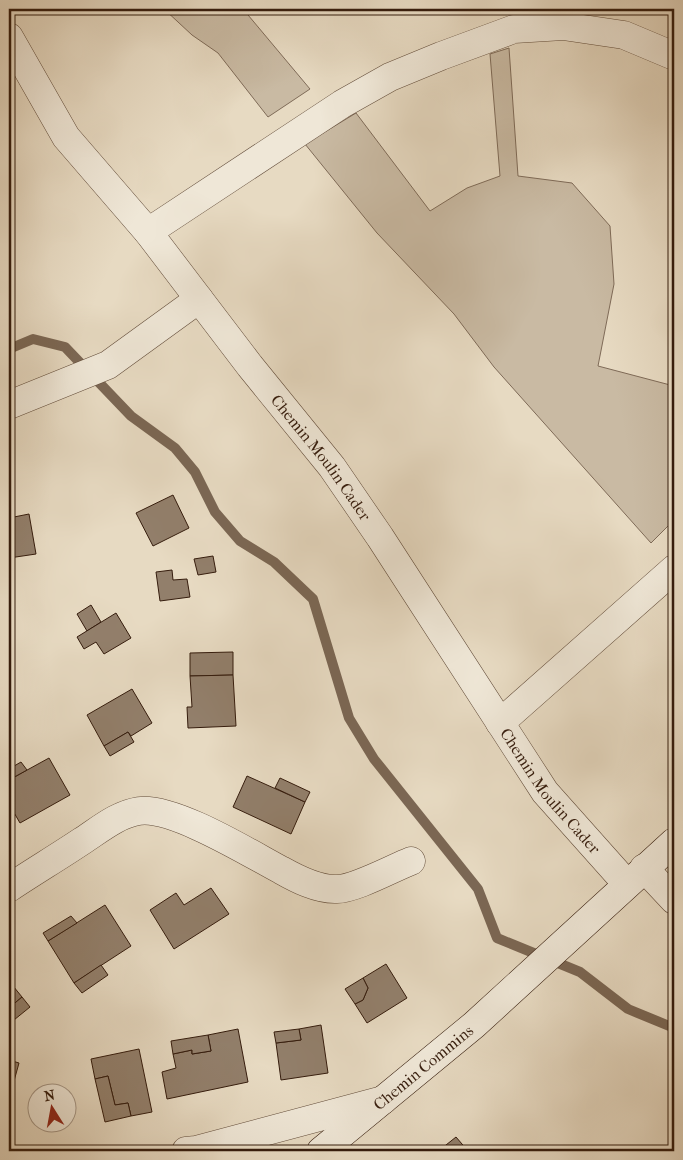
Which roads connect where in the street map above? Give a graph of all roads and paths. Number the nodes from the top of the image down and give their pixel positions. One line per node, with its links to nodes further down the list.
1 (512, 19): 3 (street); 4 (street)
2 (9, 37): 4 (street, Chemin Moulin Cader)
3 (674, 56)
4 (148, 232): 5 (street, Chemin Moulin Cader)
5 (199, 299): 6 (street); 8 (street, Chemin Moulin Cader)
6 (9, 405)
7 (674, 570): 8 (street)
8 (500, 723): 11 (street, Chemin Moulin Cader)
9 (674, 842): 11 (street, Chemin Commins)
10 (411, 861): 12 (street)
11 (635, 876): 13 (street, Chemin Moulin Cader); 14 (street, Chemin Commins)
12 (9, 888)
13 (674, 900)
14 (383, 1100): 15 (street); 16 (street, Chemin Commins)
15 (186, 1151)
16 (321, 1151)

